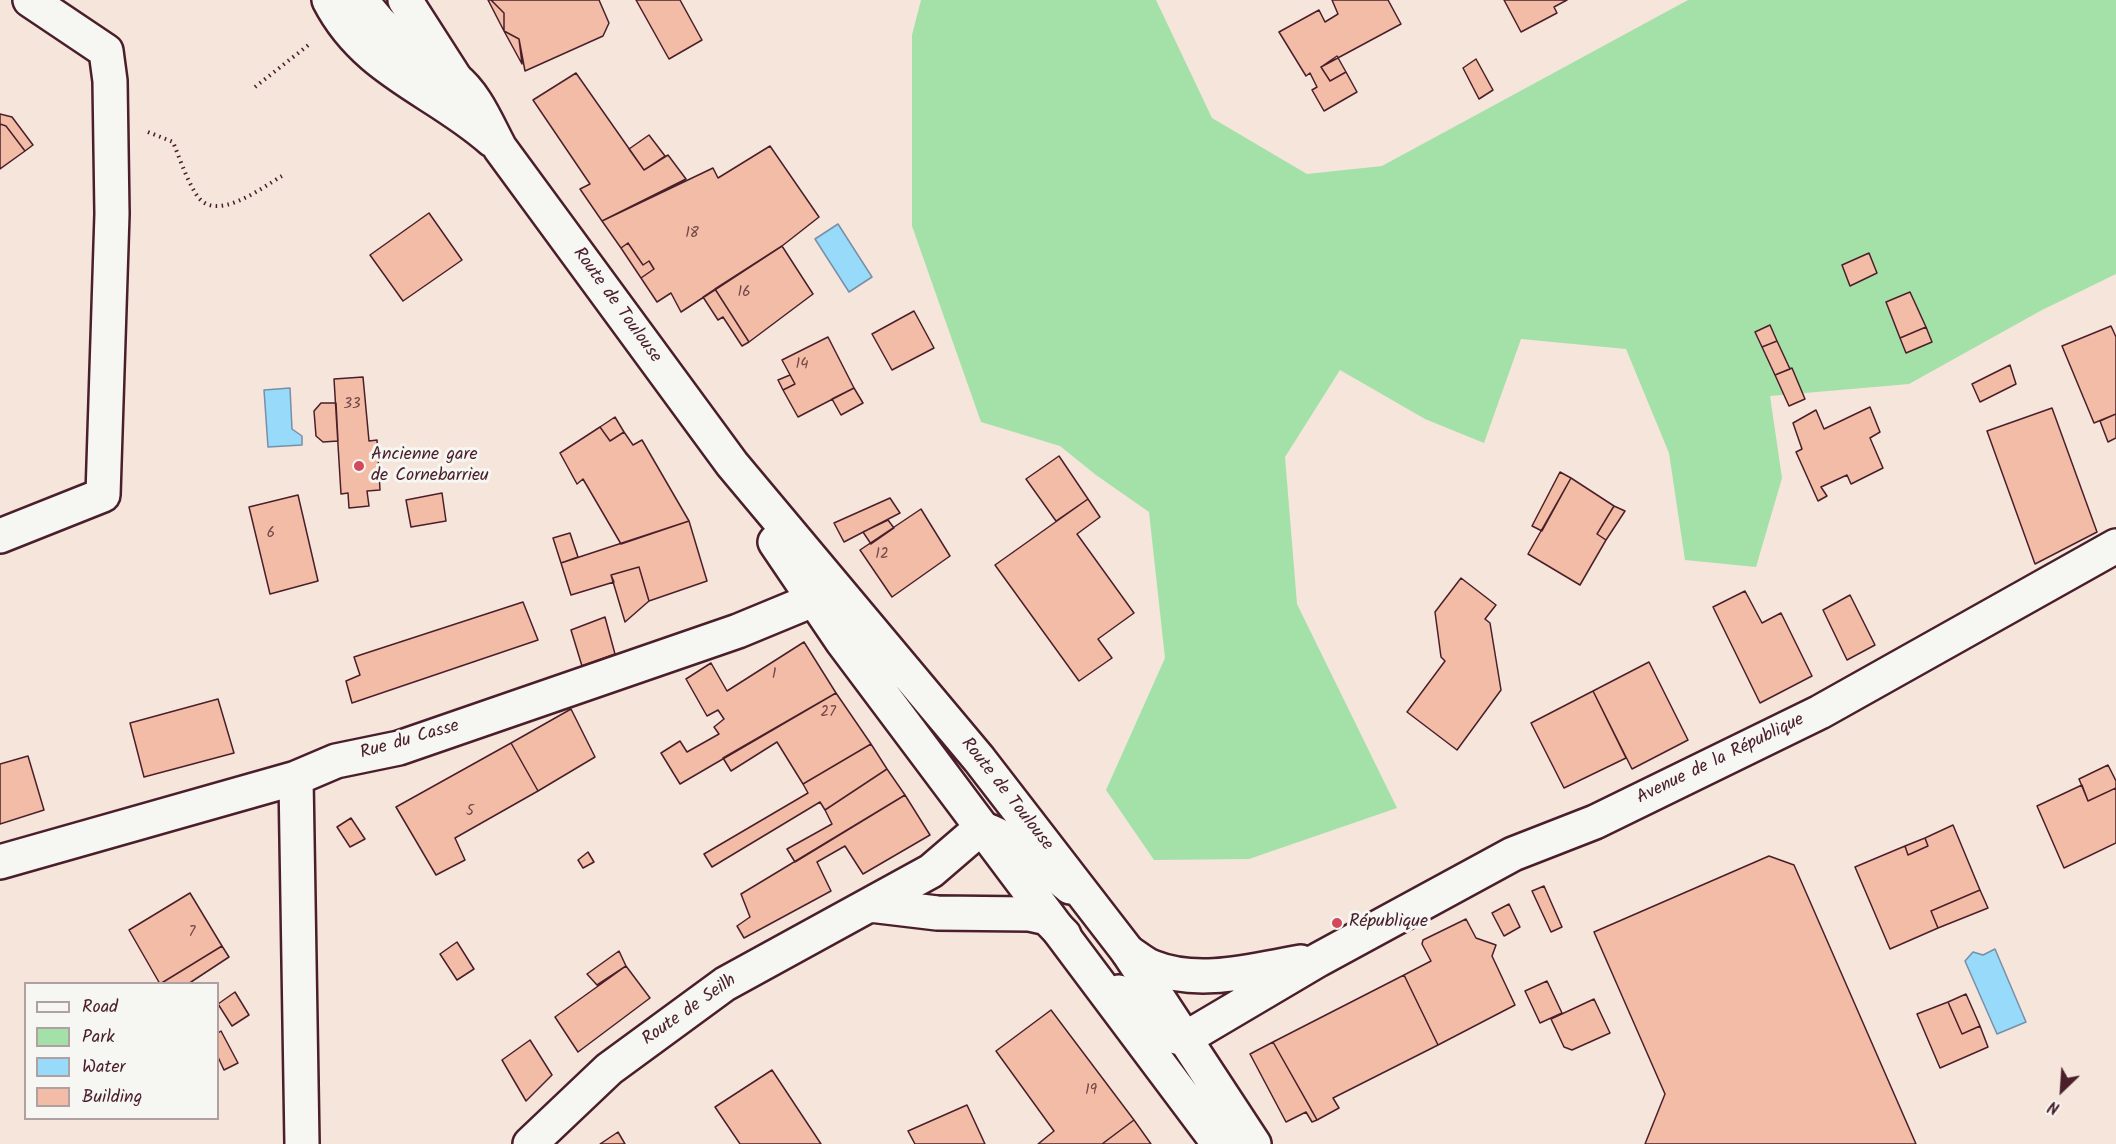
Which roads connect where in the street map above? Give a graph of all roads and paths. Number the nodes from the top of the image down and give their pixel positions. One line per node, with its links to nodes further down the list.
1 (30, 0): 8 (street)
2 (329, 0): 9 (street, Route de Toulouse)
3 (362, 0): 6 (street, Route de Toulouse)
4 (405, 0): 6 (street)
5 (317, 38): 7 (path)
6 (455, 78): 9 (street, Route de Toulouse)
7 (255, 87)
8 (111, 116): 10 (path); 12 (street)
9 (500, 148): 11 (street, Route de Toulouse)
10 (282, 176)
11 (732, 464): 14 (street, Route de Toulouse); 18 (street, Route de Toulouse)
12 (0, 536)
13 (2116, 546): 22 (street, Avenue de la République)
14 (813, 600): 15 (street, Rue du Casse); 16 (street, Route de Toulouse)
15 (296, 778): 17 (street, Rue du Casse); 24 (street)
16 (981, 828): 18 (street); 19 (street, Route de Seilh); 20 (street, Route de Toulouse)
17 (0, 862)
18 (1090, 902): 21 (street, Route de Toulouse)
19 (870, 905): 20 (street); 25 (street, Route de Seilh)
20 (1047, 918): 23 (street); 26 (street, Route de Toulouse)
21 (1128, 952): 22 (street, Avenue de la République); 23 (street, Route de Toulouse)
22 (1318, 960): 23 (street, Avenue de la République)
23 (1185, 1038): 27 (street, Route de Toulouse)
24 (302, 1144)
25 (530, 1144)
26 (1219, 1144)
27 (1254, 1144)

